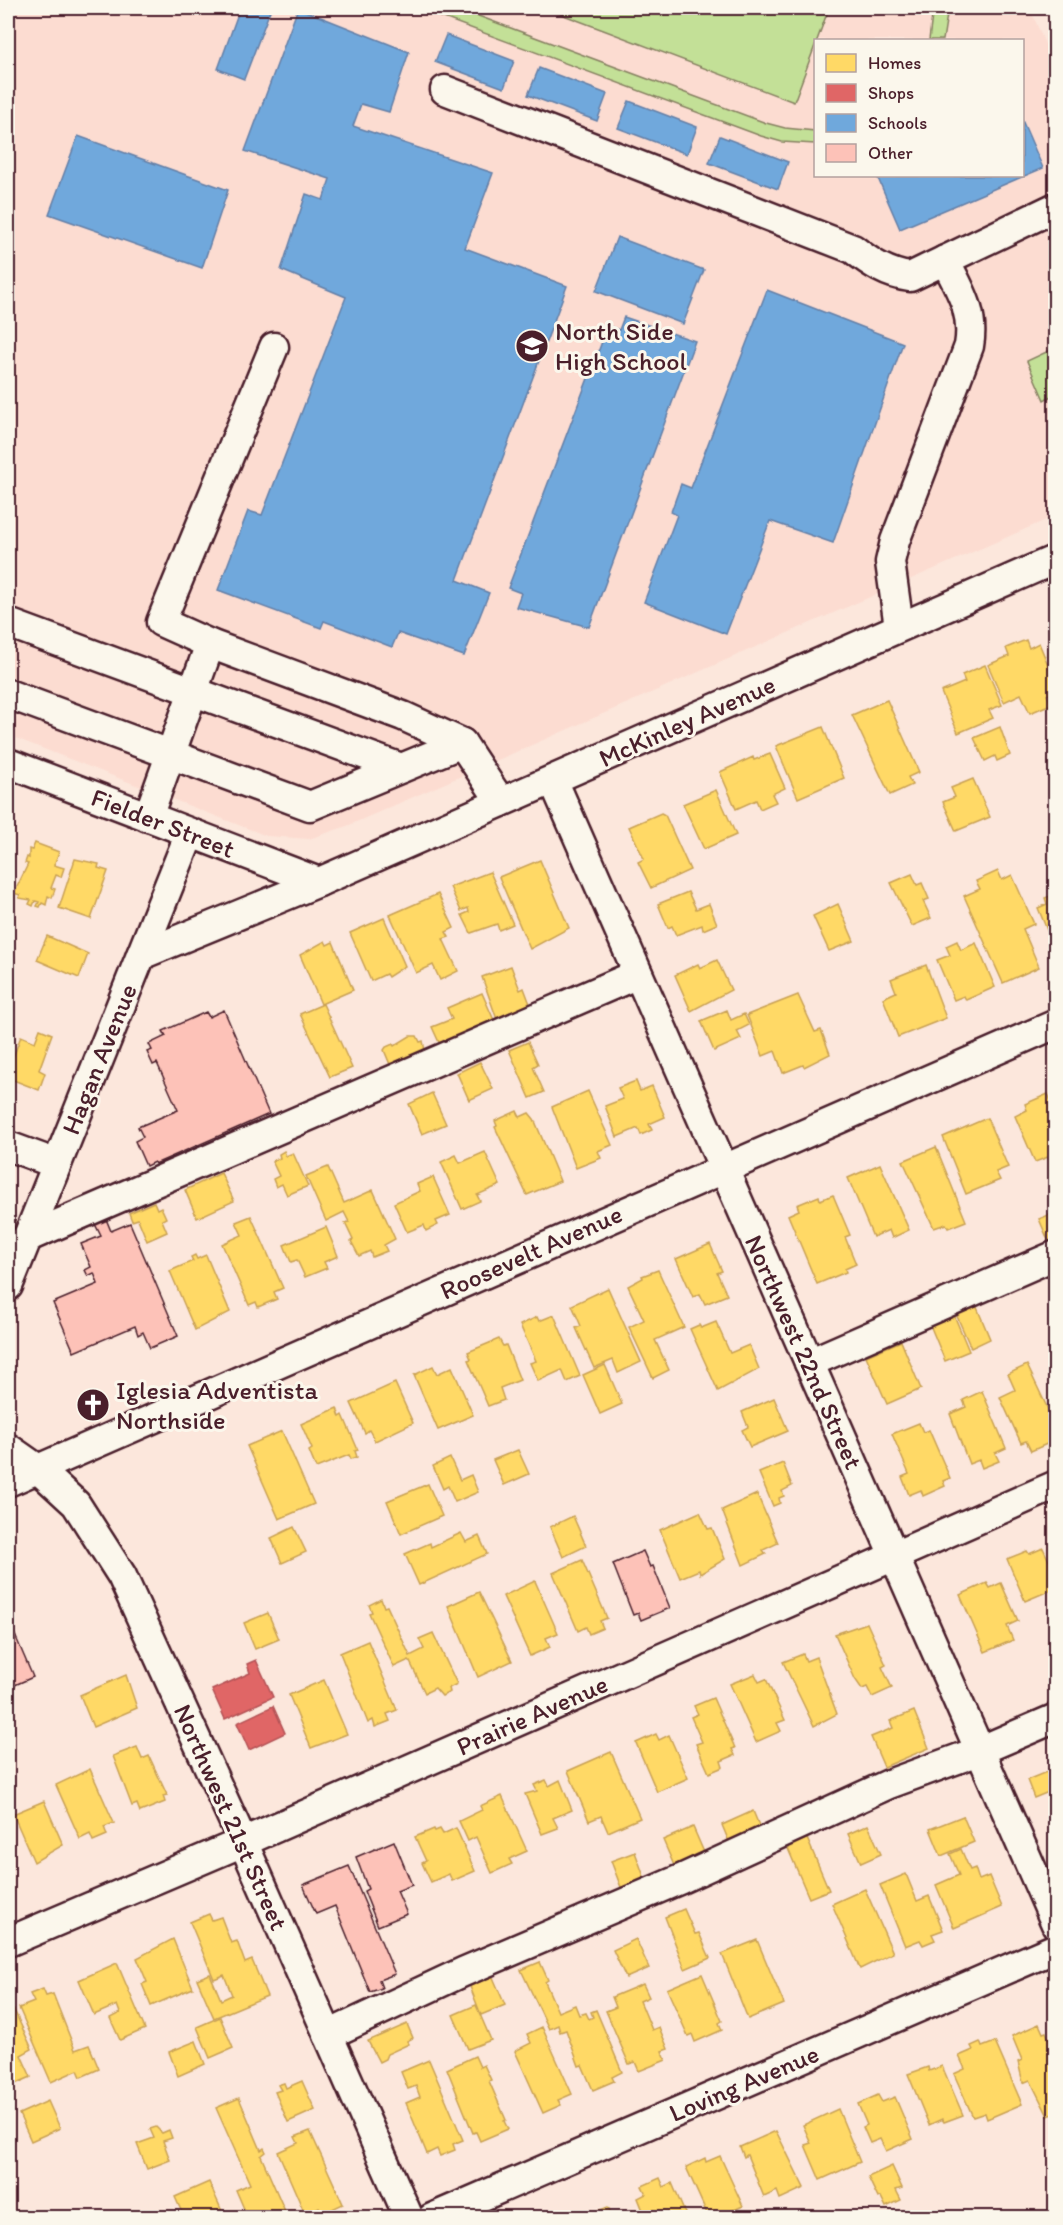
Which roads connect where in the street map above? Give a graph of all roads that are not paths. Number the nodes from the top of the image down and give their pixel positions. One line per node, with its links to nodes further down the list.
1 (445, 90): 3 (street)
2 (1056, 207): 3 (street)
3 (945, 260): 7 (street)
4 (274, 347): 8 (street)
5 (1056, 559): 7 (street, McKinley Avenue)
6 (8, 623): 9 (street)
7 (899, 627): 15 (street, McKinley Avenue)
8 (210, 644): 9 (street); 11 (street)
9 (193, 692): 12 (street); 14 (street)
10 (8, 694): 12 (street)
11 (462, 743): 14 (street); 16 (street)
12 (170, 754): 14 (street); 17 (street)
13 (8, 763): 17 (street, Fielder Street)
14 (401, 768)
15 (553, 780): 16 (street, McKinley Avenue); 21 (street, Northwest 22nd Street)
16 (501, 802): 19 (street, McKinley Avenue)
17 (148, 817): 18 (street, Fielder Street)
18 (190, 833): 19 (street, Fielder Street); 20 (street, Hagan Avenue)
19 (319, 882): 20 (street, McKinley Avenue)
20 (141, 955): 24 (street, Hagan Avenue)
21 (638, 974): 25 (street, Northwest 22nd Street); 26 (street)
22 (1056, 1024): 25 (street, Roosevelt Avenue)
23 (8, 1146): 24 (street)
24 (57, 1164): 26 (street, Hagan Avenue)
25 (723, 1168): 29 (street, Northwest 22nd Street); 31 (street, Roosevelt Avenue)
26 (26, 1238): 28 (street, Hagan Avenue)
27 (1056, 1255): 29 (street)
28 (8, 1286)
29 (809, 1363): 34 (street, Northwest 22nd Street)
30 (8, 1448): 31 (street, Northwest 21st Street)
31 (38, 1469): 32 (street, Roosevelt Avenue); 37 (street, Northwest 21st Street)
32 (8, 1482)
33 (1056, 1485): 34 (street, Prairie Avenue)
34 (894, 1556): 36 (street, Northwest 22nd Street); 37 (street, Prairie Avenue)
35 (1056, 1718): 36 (street)
36 (979, 1751): 38 (street, Northwest 22nd Street); 41 (street)
37 (243, 1842): 39 (street, Prairie Avenue); 41 (street, Northwest 21st Street)
38 (1056, 1924)
39 (8, 1942)
40 (1056, 1948): 43 (street, Loving Avenue)
41 (328, 2035): 42 (street, Northwest 21st Street)
42 (409, 2217)
43 (432, 2217)

